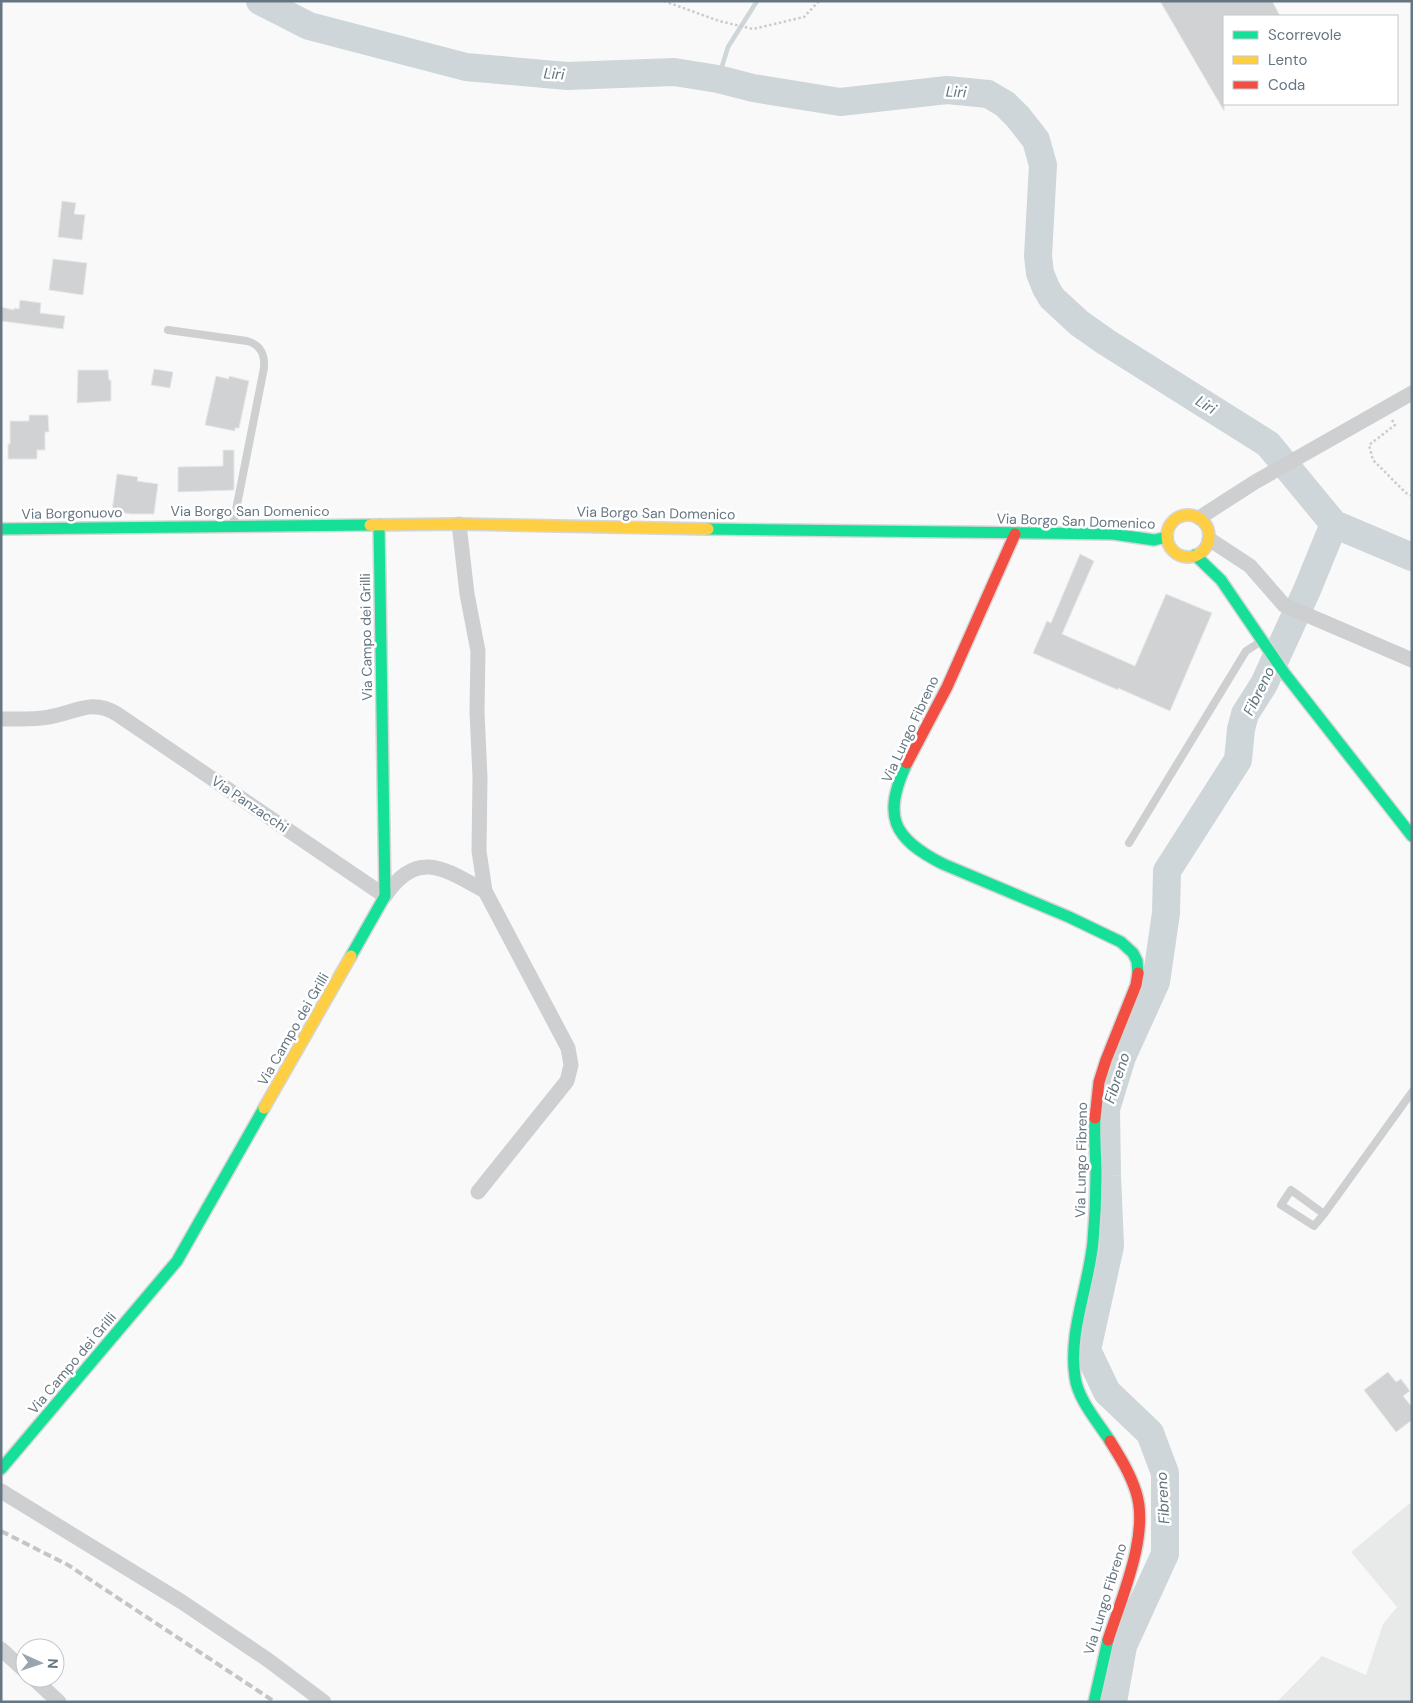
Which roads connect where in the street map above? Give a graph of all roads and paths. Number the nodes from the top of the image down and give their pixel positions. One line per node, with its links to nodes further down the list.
1 (664, 1): 2 (path)
2 (819, 1)
3 (168, 330): 11 (lane)
4 (1412, 392): 5 (street)
5 (1385, 408): 6 (path); 7 (street)
6 (1412, 496)
7 (1199, 518): 14 (street); 15 (street)
8 (459, 524): 9 (street, Via Borgo San Domenico); 13 (street, Via Borgo San Domenico); 22 (street)
9 (379, 525): 11 (street, Via Borgo San Domenico); 23 (street, Via Campo dei Grilli)
10 (143, 527): 11 (street, Via Borgo San Domenico); 12 (street, Via Borgonuovo)
11 (232, 527)
12 (1, 529)
13 (1015, 534): 14 (street, Via Borgo San Domenico); 34 (street, Via Lungo Fibreno)
14 (1168, 537): 16 (street)
15 (1209, 539): 16 (street); 18 (street)
16 (1195, 555): 17 (street)
17 (1261, 640): 20 (street); 21 (lane)
18 (1412, 660)
19 (1, 719): 23 (street, Via Panzacchi)
20 (1412, 836)
21 (1129, 843)
22 (485, 891): 23 (street); 25 (street)
23 (385, 896): 27 (street, Via Campo dei Grilli)
24 (1412, 1092): 26 (lane)
25 (478, 1192)
26 (1324, 1214): 26 (lane)
27 (1, 1469)
28 (1, 1492): 33 (street)
29 (1, 1649): 30 (street)
30 (15, 1661)
31 (44, 1688): 32 (street)
32 (59, 1702)
33 (324, 1702)
34 (1094, 1702)

